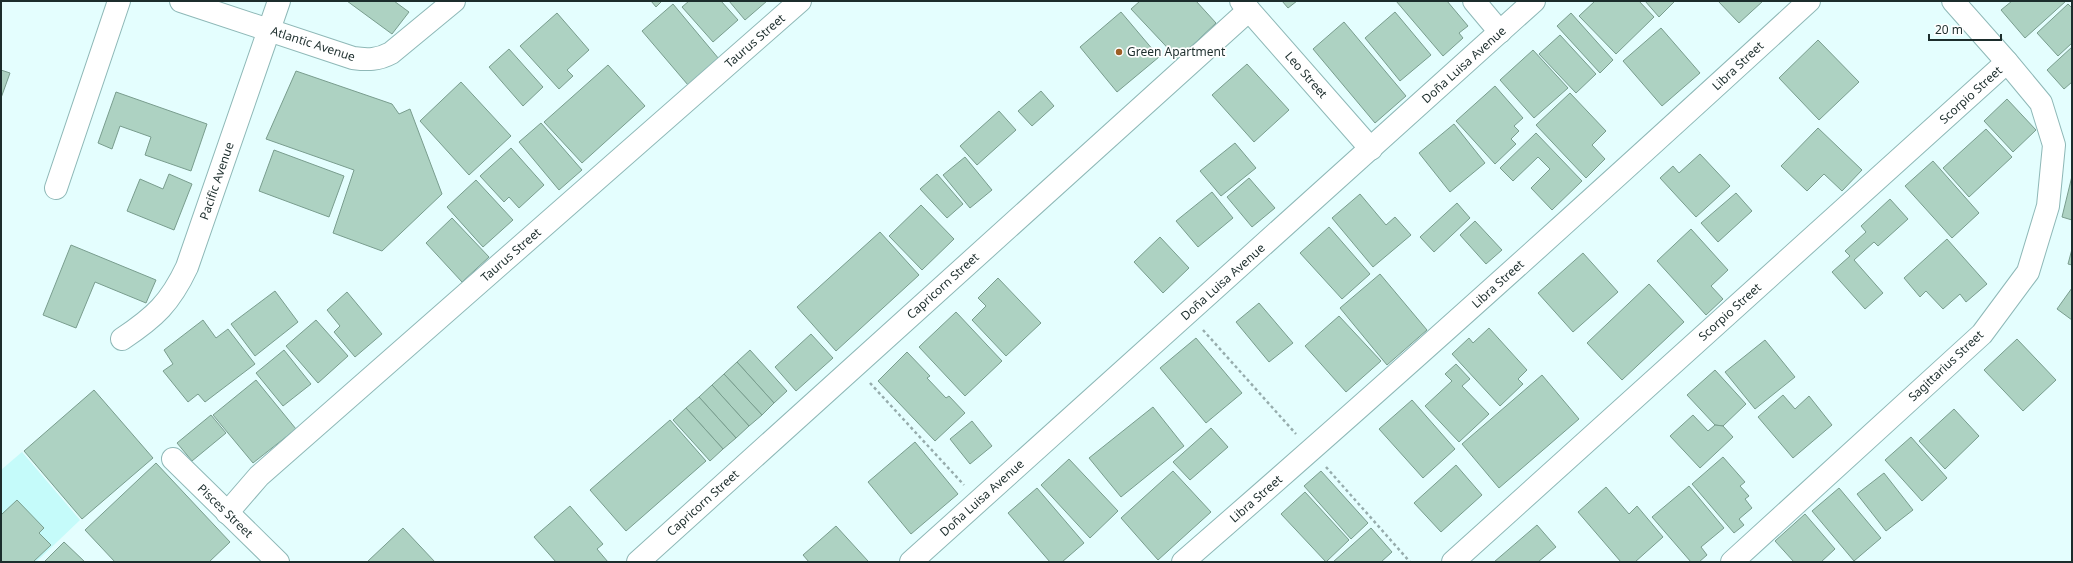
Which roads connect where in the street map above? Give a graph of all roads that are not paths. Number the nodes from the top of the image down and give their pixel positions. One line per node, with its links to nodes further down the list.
1 (119, 1): 15 (street)
2 (181, 1): 11 (street, Atlantic Avenue)
3 (279, 1): 11 (street, Pacific Avenue)
4 (454, 1): 11 (street, Atlantic Avenue)
5 (800, 1): 18 (street, Taurus Street)
6 (1474, 1): 12 (street)
7 (1534, 1): 12 (street, Doña Luisa Avenue)
8 (1809, 1): 22 (street, Libra Street)
9 (1953, 1): 13 (street, Sagittarius Street)
10 (1245, 5): 14 (street, Leo Street); 20 (street, Capricorn Street)
11 (269, 30): 16 (street, Pacific Avenue)
12 (1500, 32): 14 (street, Doña Luisa Avenue)
13 (2007, 62): 23 (street, Scorpio Street); 24 (street, Sagittarius Street)
14 (1370, 149): 21 (street, Doña Luisa Avenue)
15 (56, 188)
16 (122, 339)
17 (173, 459): 18 (street, Pisces Street)
18 (227, 513): 19 (street, Pisces Street)
19 (278, 562)
20 (638, 562)
21 (911, 562)
22 (1183, 562)
23 (1453, 562)
24 (1732, 562)

